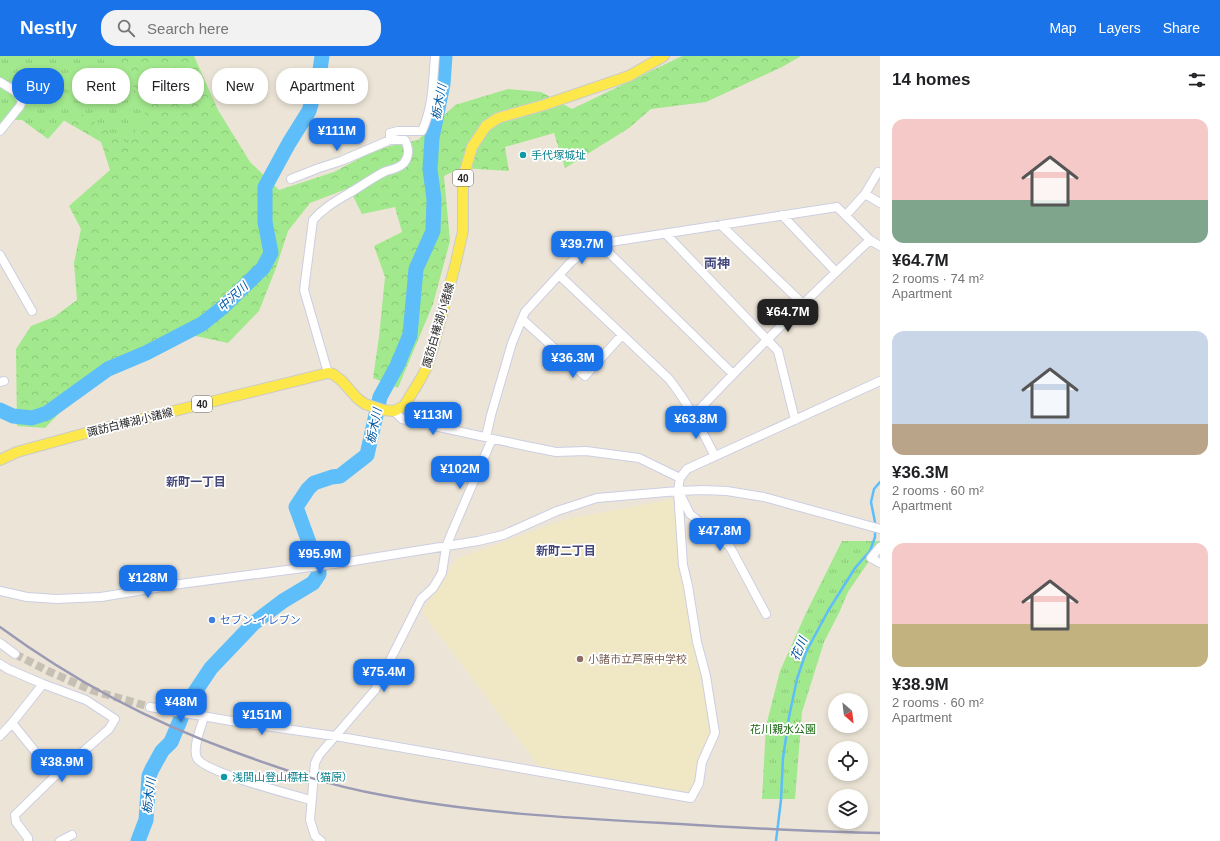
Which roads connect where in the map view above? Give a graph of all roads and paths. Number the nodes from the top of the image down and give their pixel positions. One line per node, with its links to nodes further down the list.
1 (435, 56): 5 (street)
2 (664, 56): 28 (main road, 諏訪白樺湖小諸線 / 40)
3 (0, 82): 4 (street)
4 (0, 131)
5 (390, 140): 7 (street); 25 (street)
6 (878, 172): 8 (street)
7 (291, 179)
8 (865, 194): 9 (street); 11 (street)
9 (880, 203)
10 (782, 215): 11 (street); 12 (street); 18 (street)
11 (846, 215): 14 (street)
12 (721, 225): 13 (street); 20 (street)
13 (666, 234): 15 (street); 24 (street)
14 (870, 240): 16 (street); 18 (street)
15 (600, 244): 19 (street); 26 (street)
16 (880, 246)
17 (0, 255): 21 (street)
18 (836, 272): 20 (street)
19 (559, 275): 22 (street); 23 (street)
20 (803, 304): 24 (street)
21 (32, 311)
22 (522, 319): 23 (street); 31 (street)
23 (622, 335): 29 (street)
24 (768, 339): 26 (street); 30 (street)
25 (328, 373): 28 (main road); 33 (main road, 諏訪白樺湖小諸線 / 40)
26 (733, 374): 29 (street)
27 (880, 381): 30 (street)
28 (394, 411): 31 (street)
29 (694, 415): 32 (street)
30 (795, 420): 32 (street)
31 (489, 438): 34 (street); 37 (street)
32 (715, 456): 34 (street)
33 (0, 460)
34 (680, 478): 35 (street)
35 (678, 491): 36 (street); 37 (street); 41 (street); 50 (street)
36 (879, 528)
37 (446, 547): 40 (street); 50 (street)
38 (880, 547): 39 (street)
39 (880, 563)
40 (0, 591)
41 (766, 614)
42 (0, 643): 43 (street)
43 (15, 654)
44 (0, 664): 45 (street)
45 (43, 684): 48 (street); 51 (street)
46 (150, 707): 47 (street)
47 (204, 717): 50 (street); 52 (street)
48 (12, 723): 49 (street); 51 (street)
49 (0, 736)
50 (335, 736): 52 (street)
51 (55, 776): 54 (street)
52 (312, 800): 56 (street)
53 (72, 835): 55 (street)
54 (28, 841)
55 (60, 841)
56 (321, 841)

